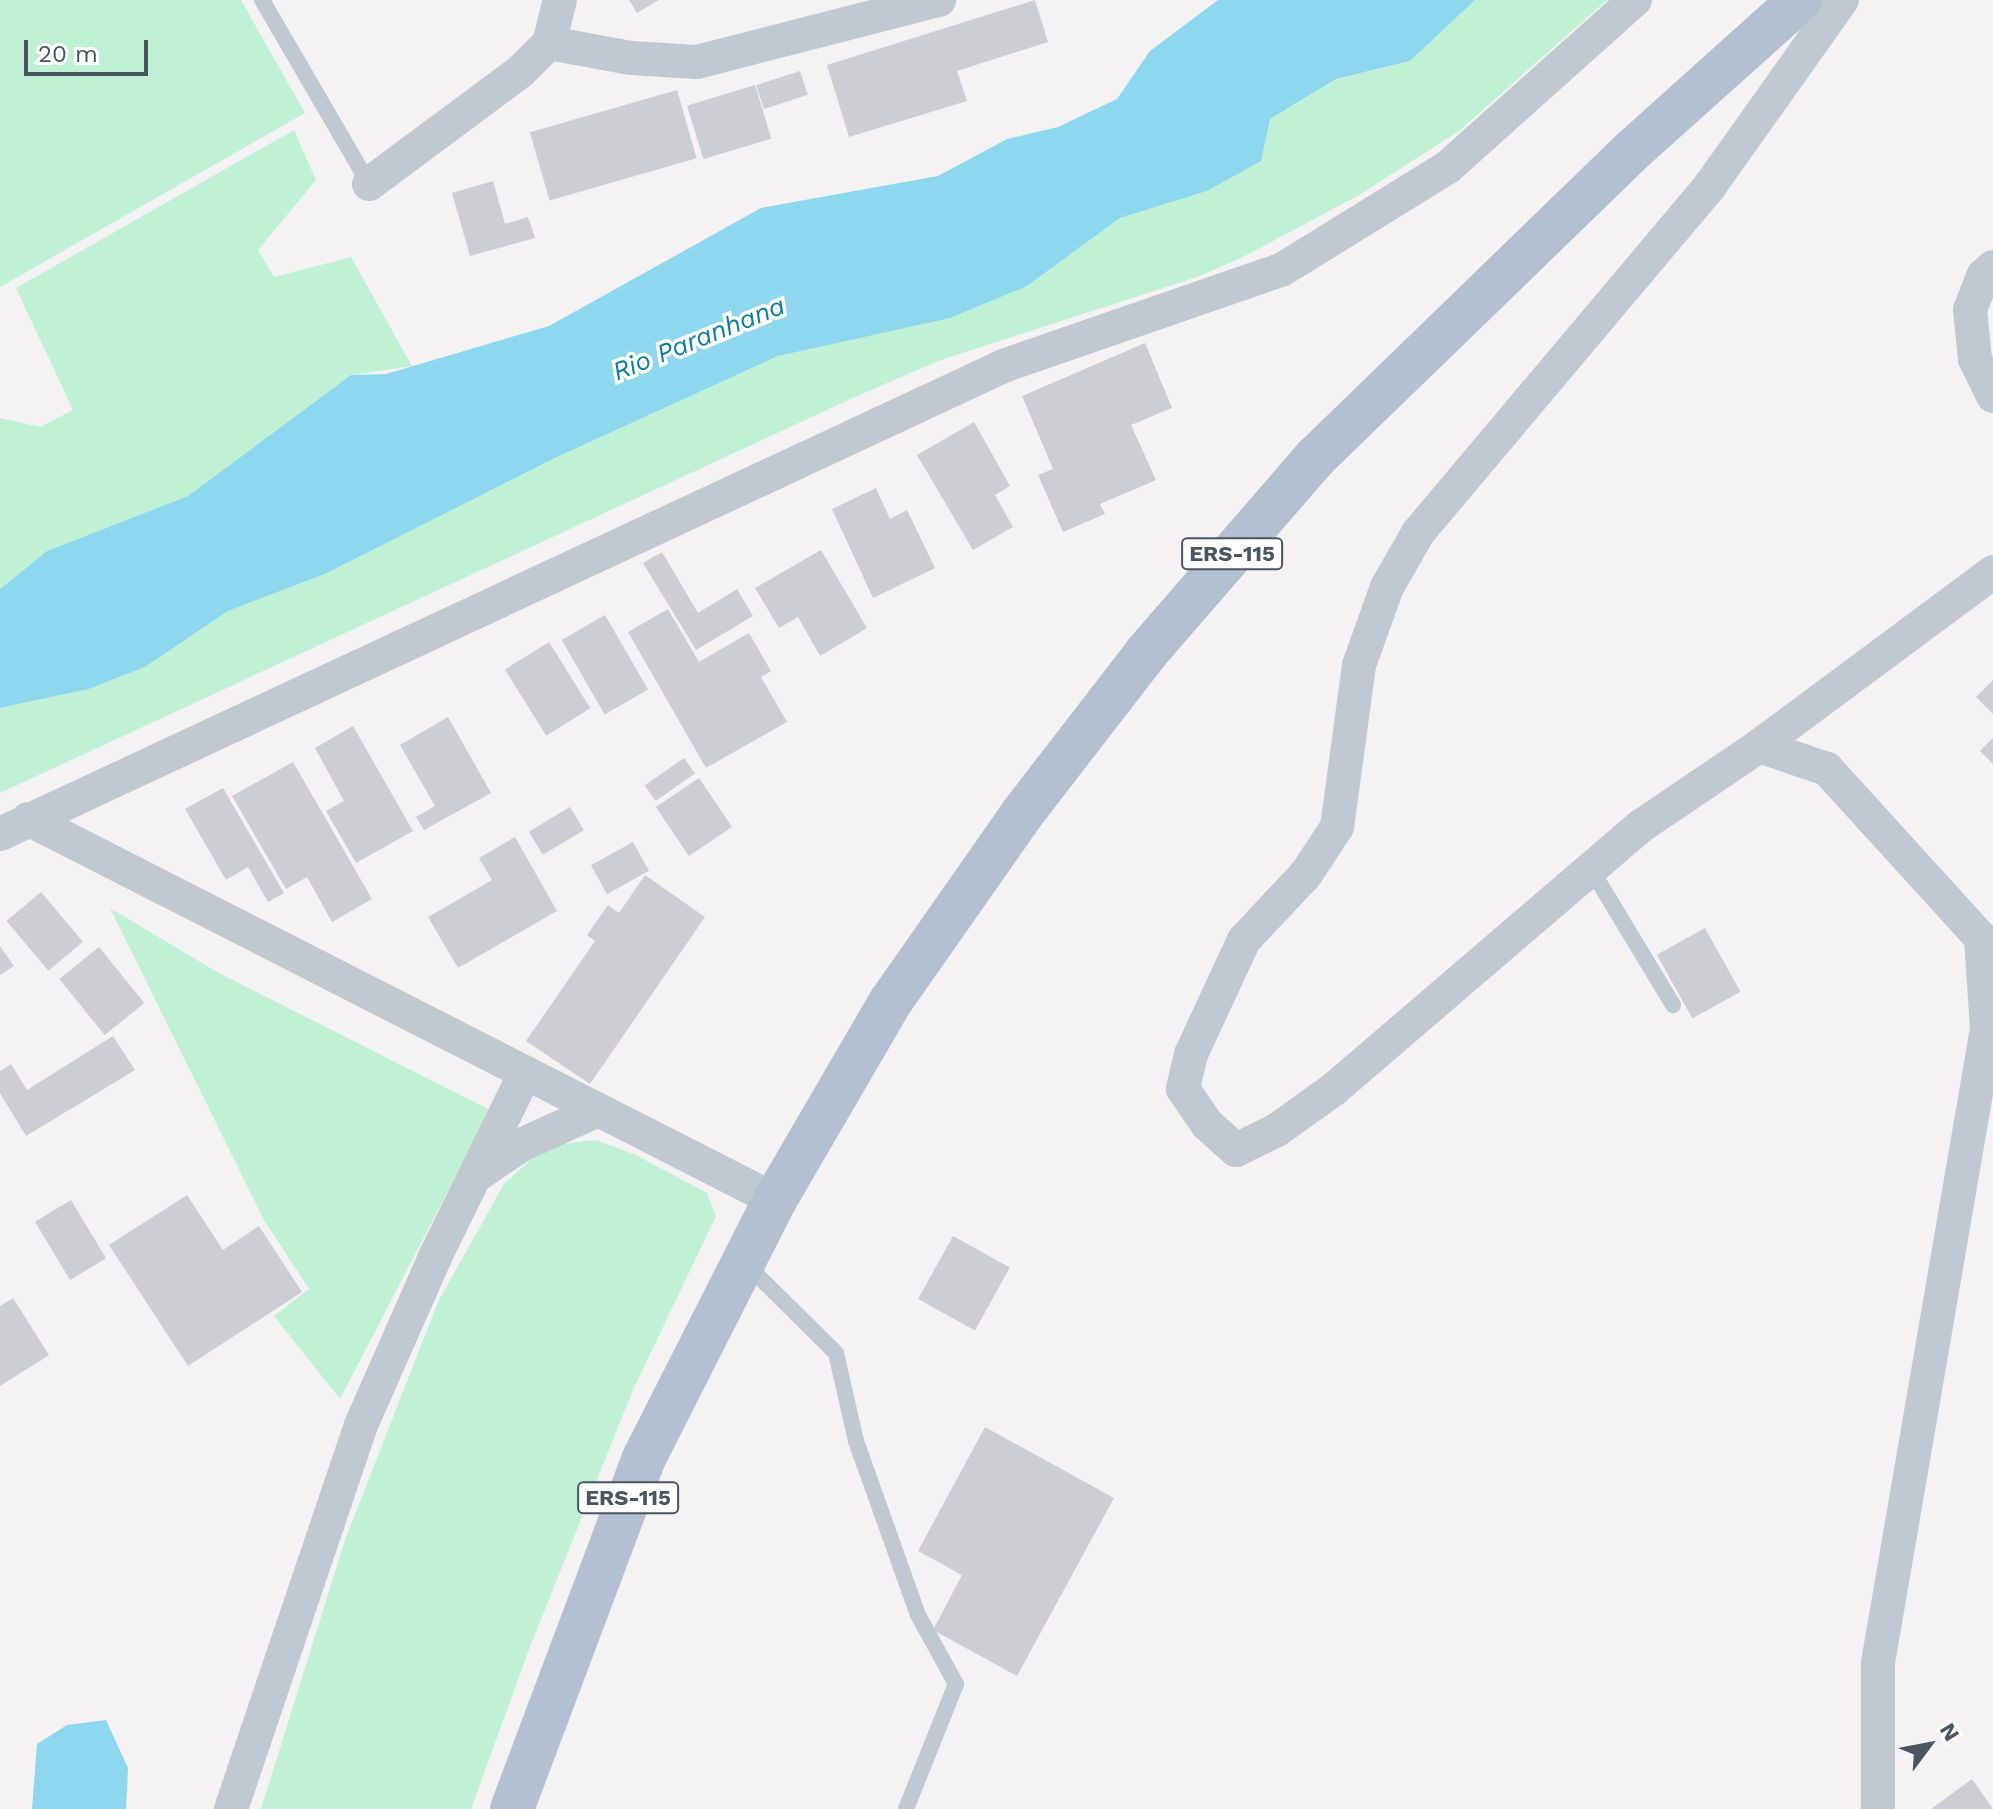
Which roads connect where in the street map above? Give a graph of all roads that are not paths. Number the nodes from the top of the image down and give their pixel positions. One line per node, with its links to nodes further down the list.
1 (262, 0): 8 (lane)
2 (560, 0): 7 (street)
3 (939, 0): 7 (street)
4 (1635, 0): 13 (street)
5 (1800, 0): 19 (main road, ERS-115)
6 (1842, 0): 14 (street)
7 (549, 43): 8 (street)
8 (369, 184)
9 (1993, 267): 10 (street)
10 (1993, 396)
11 (1993, 572): 12 (street)
12 (1759, 746): 14 (street); 24 (street)
13 (14, 827): 16 (street)
14 (1591, 869): 15 (lane)
15 (1673, 1005)
16 (524, 1075): 17 (street); 18 (street)
17 (596, 1111): 18 (street); 19 (street)
18 (473, 1178): 21 (street)
19 (775, 1200): 20 (main road, ERS-115)
20 (743, 1261): 22 (main road, ERS-115); 23 (lane)
21 (231, 1809)
22 (512, 1809)
23 (906, 1809)
24 (1878, 1809)

